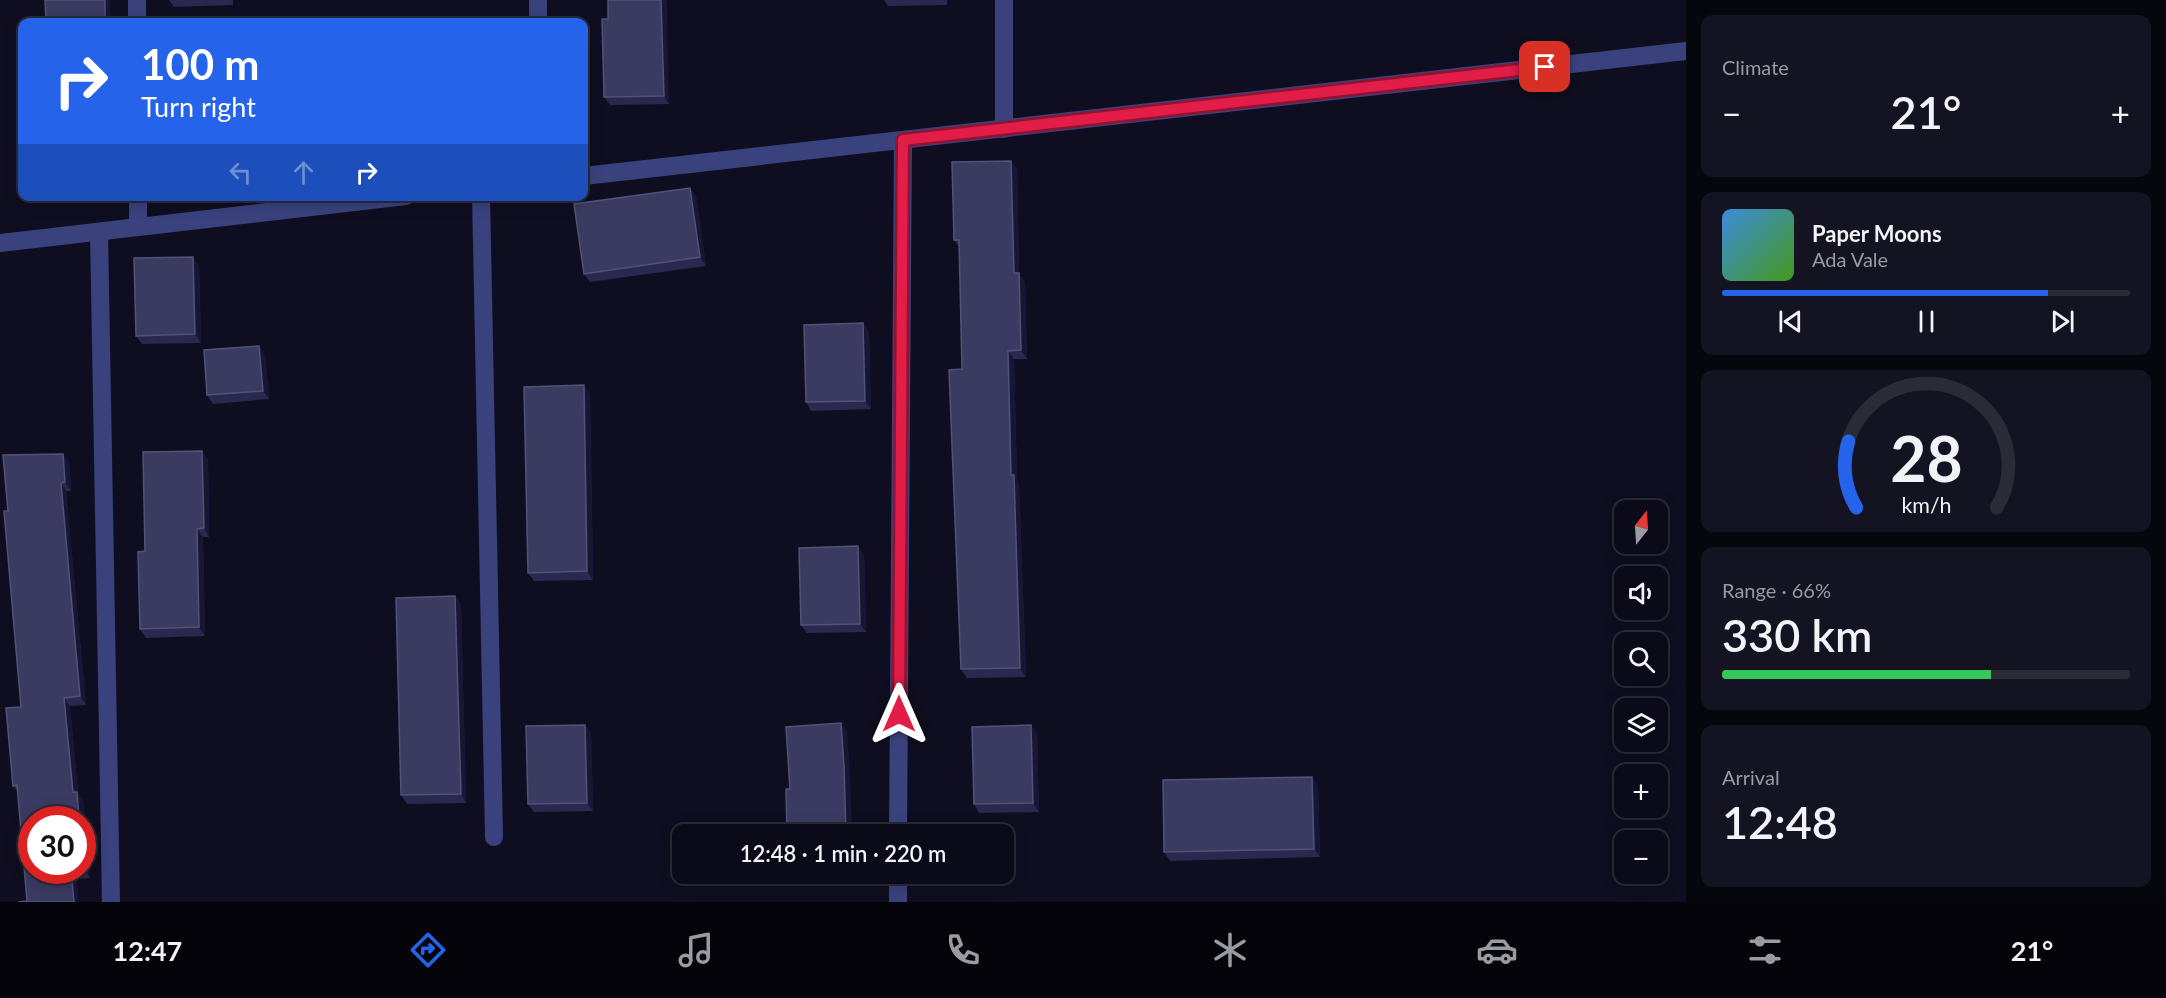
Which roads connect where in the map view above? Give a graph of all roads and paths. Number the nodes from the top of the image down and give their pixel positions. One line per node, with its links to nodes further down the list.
1 (137, 0): 4 (street)
2 (538, 0): 5 (street)
3 (1004, 0): 7 (street)
4 (137, 18)
5 (538, 18)
6 (1686, 51): 7 (street)
7 (1004, 129): 8 (street)
8 (903, 140): 9 (street); 16 (street)
9 (588, 176)
10 (138, 201): 13 (street)
11 (363, 201): 13 (street)
12 (481, 201): 17 (street)
13 (138, 227): 14 (street)
14 (99, 232): 15 (street); 19 (street)
15 (0, 243)
16 (898, 824)
17 (494, 837)
18 (898, 884): 20 (street)
19 (111, 902)
20 (898, 902)

